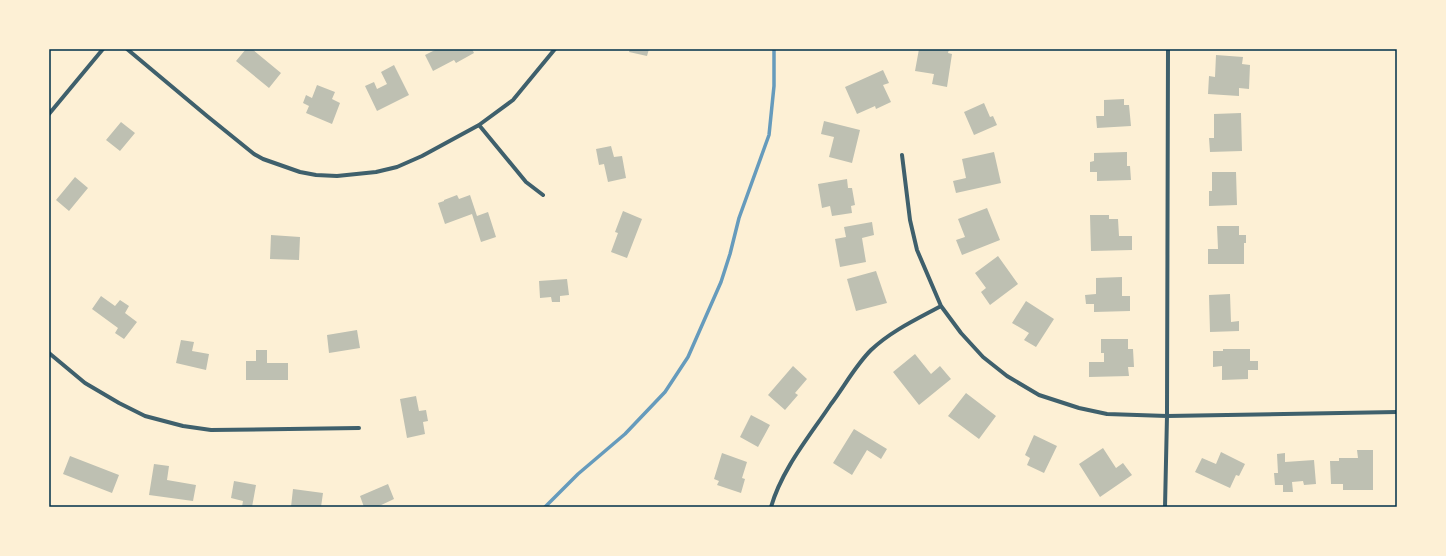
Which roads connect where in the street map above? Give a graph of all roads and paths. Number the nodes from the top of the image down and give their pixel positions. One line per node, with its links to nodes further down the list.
1 (103, 49): 5 (street)
2 (127, 49): 6 (street)
3 (555, 49): 6 (street)
4 (1168, 49): 12 (street)
5 (49, 114)
6 (479, 125): 8 (street)
7 (902, 155): 9 (street)
8 (543, 195)
9 (941, 306): 12 (street); 14 (street)
10 (49, 354): 13 (street)
11 (1397, 412): 12 (street)
12 (1167, 416): 15 (street)
13 (359, 428)
14 (771, 507)
15 (1165, 507)

